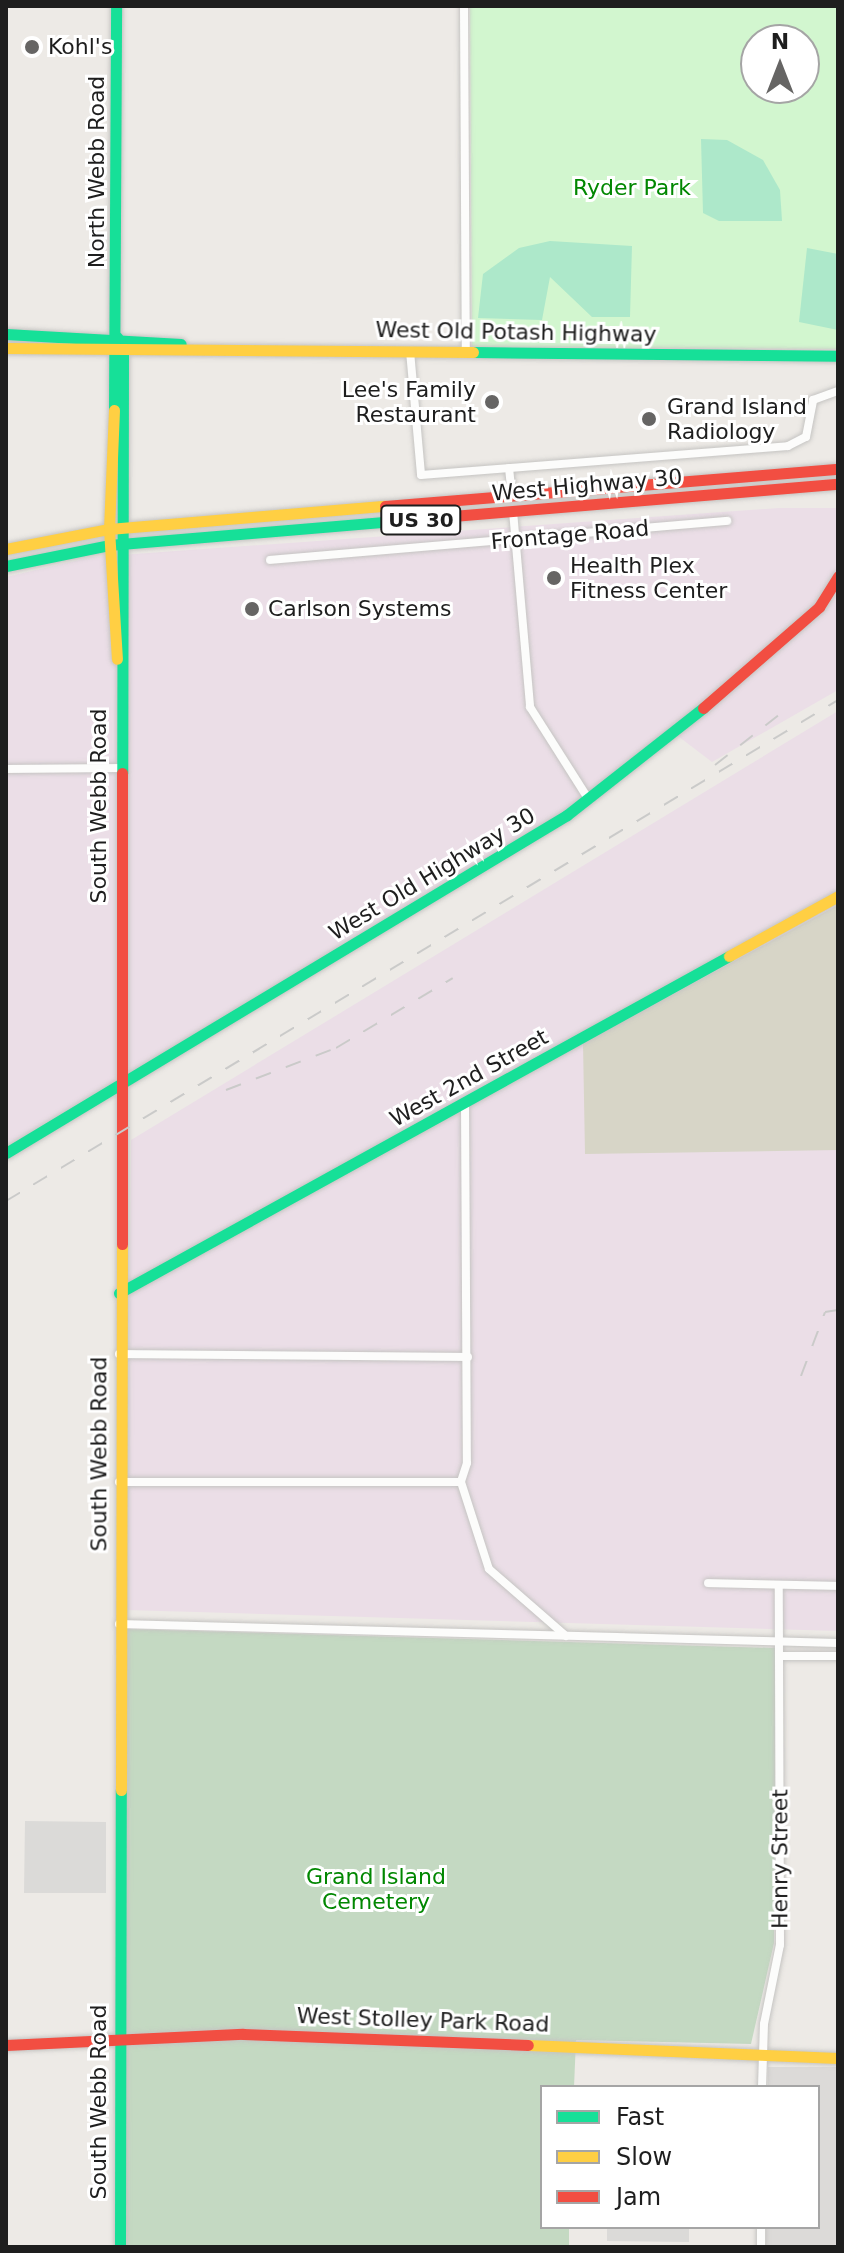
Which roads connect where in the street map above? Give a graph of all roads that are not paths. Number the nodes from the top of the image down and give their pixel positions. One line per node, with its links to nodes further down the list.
1 (116, 6): 6 (main road, North Webb Road)
2 (464, 6): 9 (street)
3 (6, 334): 4 (main road, West Old Potash Highway)
4 (34, 335): 5 (main road); 6 (main road, West Old Potash Highway)
5 (6, 341)
6 (117, 345): 7 (main road, West Old Potash Highway); 8 (main road, West Old Potash Highway); 18 (main road, South Webb Road); 19 (main road, South Webb Road)
7 (6, 348)
8 (410, 351): 9 (main road, West Old Potash Highway); 12 (street)
9 (466, 352): 10 (main road, West Old Potash Highway)
10 (838, 356)
11 (838, 391): 12 (street)
12 (509, 468): 15 (street)
13 (838, 469): 15 (main road, West Highway 30 / US 30)
14 (838, 484): 16 (main road, West Highway 30 / US 30)
15 (512, 496): 16 (street); 18 (main road, West Highway 30 / US 30)
16 (514, 512): 20 (street); 21 (main road, West Highway 30 / US 30)
17 (727, 521): 20 (street, Frontage Road)
18 (122, 528): 19 (main road, West Highway 30 / US 30); 21 (main road, South Webb Road)
19 (109, 529): 22 (main road, South Webb Road); 23 (main road, West Highway 30 / US 30)
20 (516, 540): 24 (street, Frontage Road); 30 (street)
21 (123, 544): 22 (main road, West Highway 30 / US 30); 27 (main road, South Webb Road)
22 (109, 545): 25 (main road, West Highway 30 / US 30); 27 (main road, South Webb Road)
23 (6, 549)
24 (270, 560)
25 (6, 566)
26 (838, 577): 30 (main road, West Old Highway 30)
27 (118, 661): 28 (main road, South Webb Road)
28 (119, 768): 29 (street); 32 (main road, South Webb Road)
29 (6, 769)
30 (589, 800): 32 (main road, West Old Highway 30)
31 (838, 896): 33 (main road, West 2nd Street)
32 (119, 1086): 34 (main road, West Old Highway 30); 35 (main road, South Webb Road)
33 (465, 1102): 35 (main road, West 2nd Street); 37 (street)
34 (6, 1153)
35 (119, 1293): 36 (main road, South Webb Road)
36 (119, 1354): 37 (street); 38 (main road, South Webb Road)
37 (468, 1357): 39 (street)
38 (119, 1482): 39 (street); 43 (main road, South Webb Road)
39 (461, 1482): 44 (street)
40 (708, 1583): 41 (street)
41 (779, 1586): 42 (street); 45 (street, Henry Street)
42 (838, 1586)
43 (119, 1624): 44 (street); 49 (main road, South Webb Road)
44 (567, 1637): 45 (street)
45 (781, 1643): 46 (street); 47 (street, Henry Street)
46 (838, 1643)
47 (781, 1656): 48 (street); 52 (street, Henry Street)
48 (838, 1656)
49 (118, 2038): 50 (main road, West Stolley Park Road); 52 (main road, West Stolley Park Road); 54 (main road, South Webb Road)
50 (6, 2045)
51 (838, 2058): 52 (main road, West Stolley Park Road)
52 (762, 2059): 53 (street, Henry Street)
53 (762, 2085)
54 (120, 2247)

